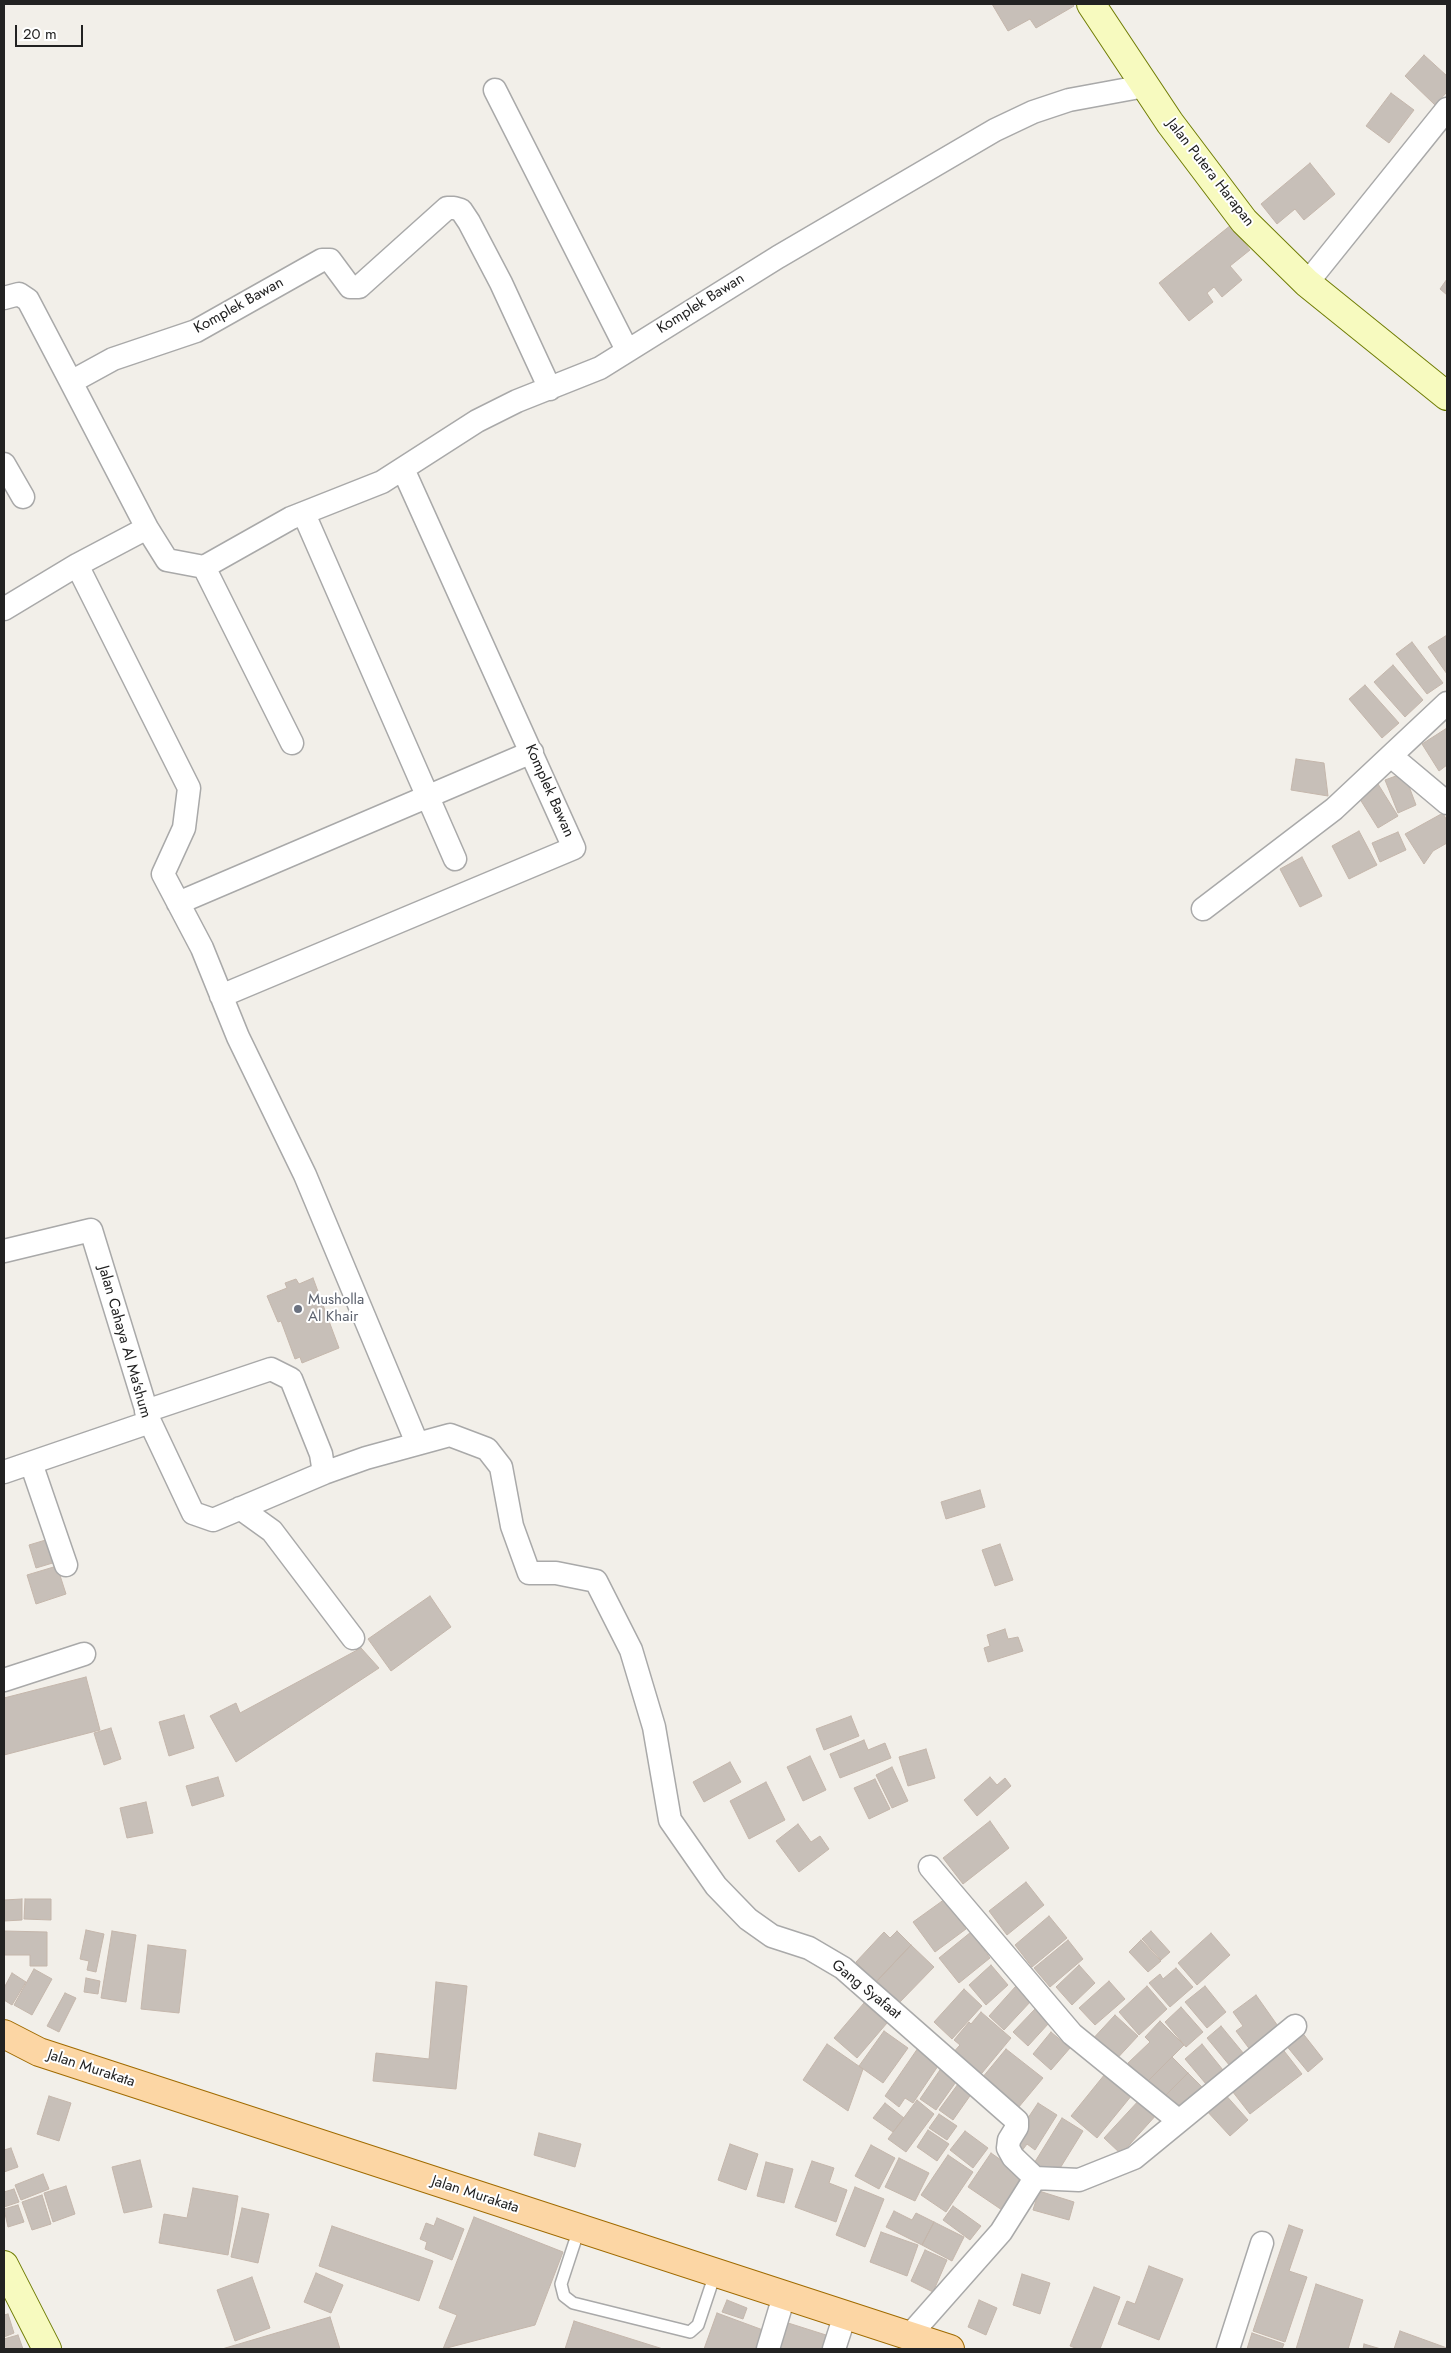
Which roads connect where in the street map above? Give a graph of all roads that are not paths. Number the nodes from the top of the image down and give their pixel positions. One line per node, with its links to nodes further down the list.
1 (1091, 4): 2 (street, Jalan Putera Harapan)
2 (1145, 86): 5 (street, Jalan Putera Harapan); 7 (street, Komplek Bawan)
3 (496, 90): 7 (street)
4 (1447, 109): 5 (street)
5 (1307, 283): 10 (street, Jalan Putera Harapan)
6 (4, 298): 8 (street)
7 (628, 350): 9 (street, Komplek Bawan)
8 (71, 382): 9 (street, Komplek Bawan); 15 (street)
9 (550, 389): 12 (street, Komplek Bawan)
10 (1447, 396)
11 (4, 464): 13 (street)
12 (403, 468): 14 (street, Komplek Bawan); 21 (street, Komplek Bawan)
13 (23, 497)
14 (304, 514): 17 (street, Komplek Bawan); 23 (street)
15 (147, 528): 16 (street); 17 (street)
16 (77, 565): 18 (street); 26 (street)
17 (204, 567): 20 (street)
18 (4, 609)
19 (1447, 703): 22 (street)
20 (292, 743)
21 (532, 752): 23 (street); 28 (street, Komplek Bawan)
22 (1391, 756): 24 (street); 27 (street)
23 (429, 798): 25 (street); 26 (street)
24 (1447, 803)
25 (455, 859)
26 (178, 903): 28 (street)
27 (1203, 909)
28 (221, 996): 31 (street)
29 (4, 1251): 30 (street, Jalan Cahaya Al Ma'shum)
30 (148, 1417): 32 (street, Jalan Cahaya Al Ma'shum); 34 (street); 35 (street)
31 (417, 1443): 34 (street); 44 (street, Gang Syafaat)
32 (31, 1463): 33 (street, Jalan Cahaya Al Ma'shum); 36 (street)
33 (4, 1472)
34 (324, 1473): 35 (street)
35 (240, 1508): 37 (street)
36 (66, 1565)
37 (353, 1638)
38 (84, 1654): 39 (street)
39 (4, 1680)
40 (930, 1867): 43 (street)
41 (1294, 2026): 43 (street)
42 (4, 2034): 45 (main road, Jalan Murakata)
43 (1178, 2121): 44 (street)
44 (1035, 2178): 51 (street)
45 (579, 2229): 48 (main road, Jalan Murakata); 48 (lane)
46 (1262, 2243): 56 (street)
47 (4, 2265): 52 (street)
48 (715, 2274): 49 (main road, Jalan Murakata)
49 (784, 2296): 50 (main road, Jalan Murakata); 53 (street)
50 (845, 2315): 51 (main road, Jalan Murakata); 54 (street)
51 (910, 2336): 55 (main road, Jalan Murakata)
52 (47, 2349)
53 (768, 2349)
54 (834, 2349)
55 (950, 2349)
56 (1228, 2349)

